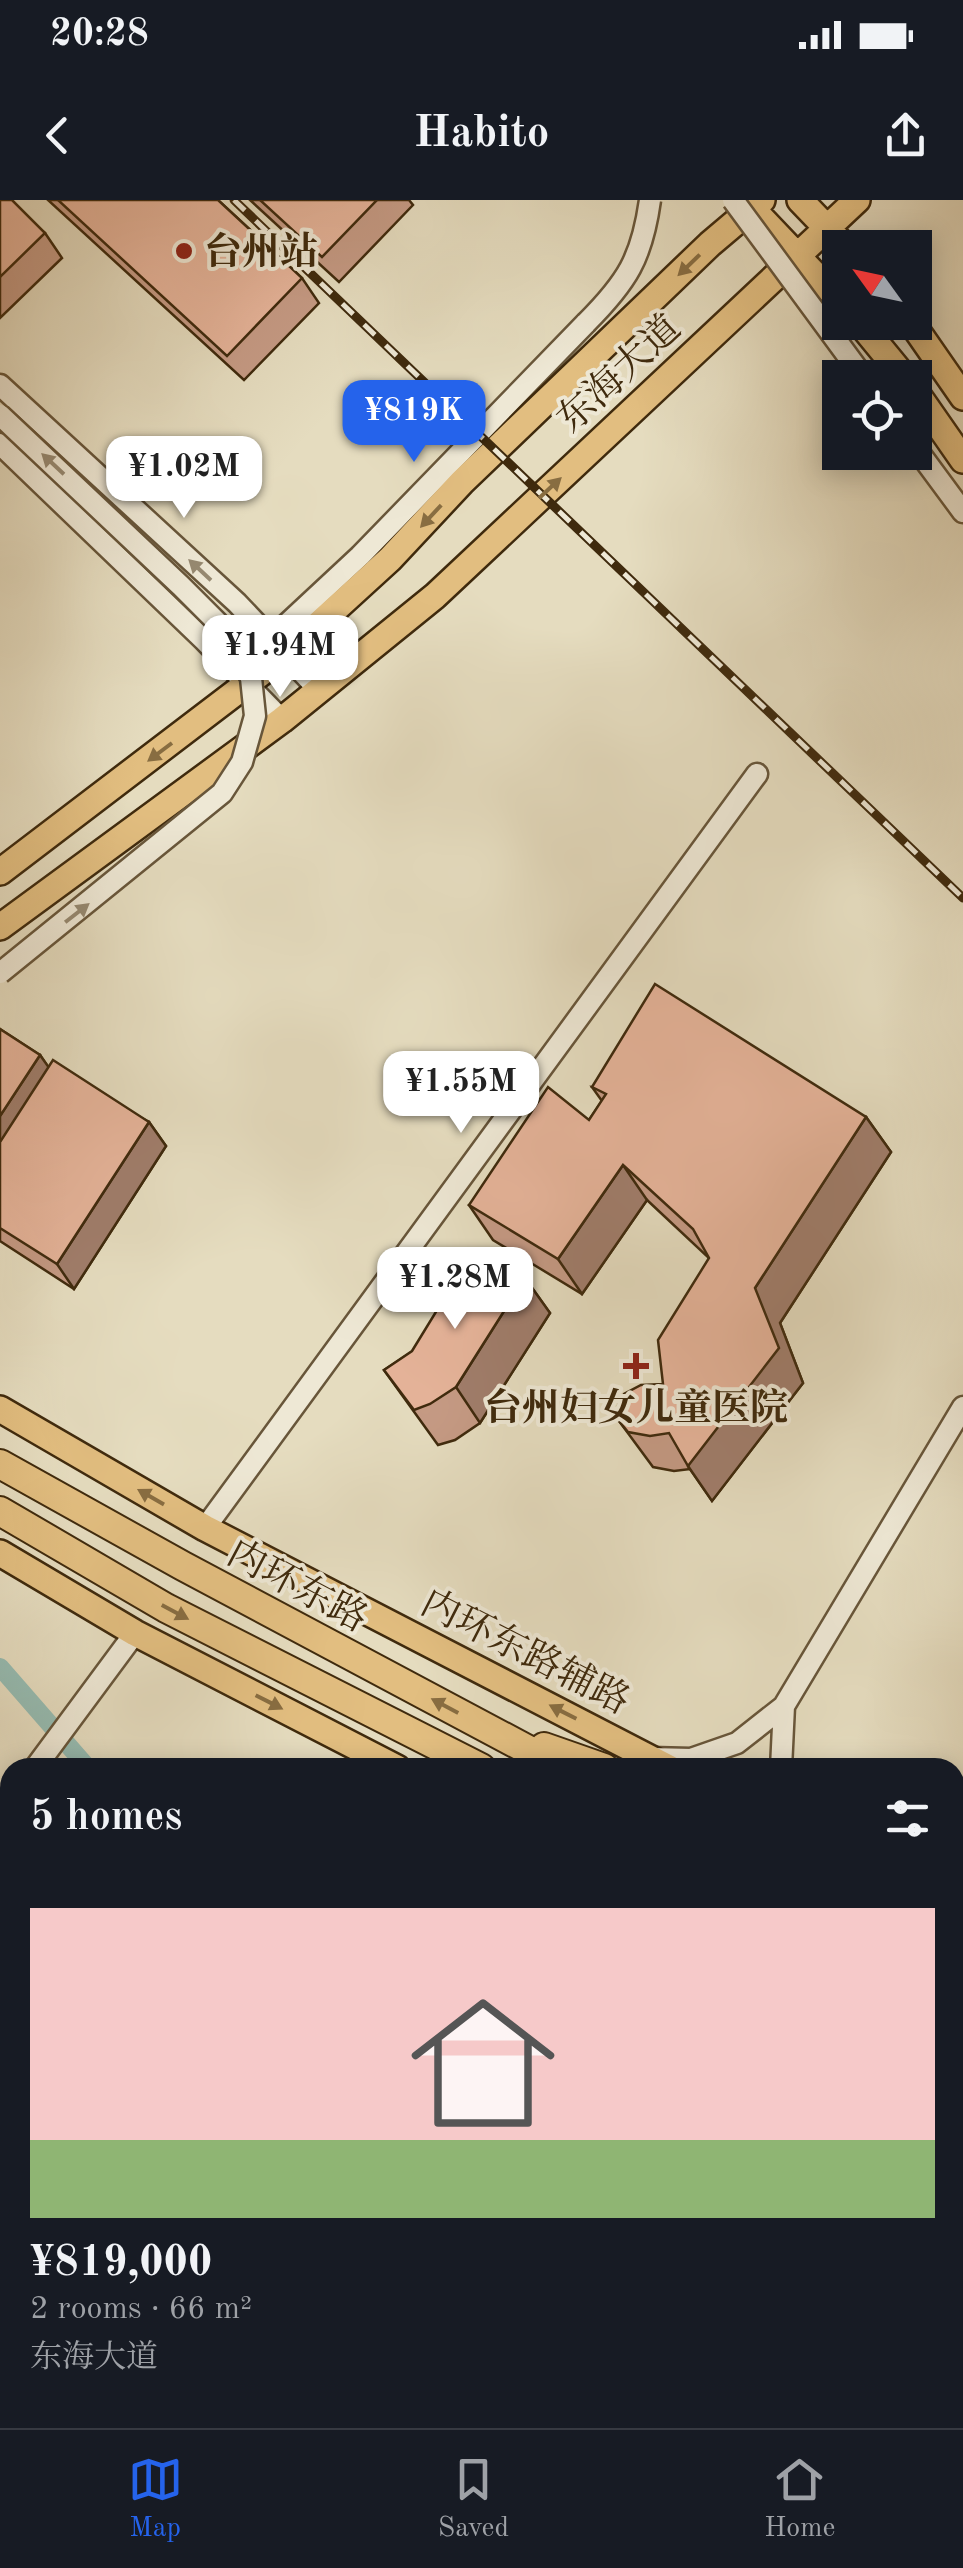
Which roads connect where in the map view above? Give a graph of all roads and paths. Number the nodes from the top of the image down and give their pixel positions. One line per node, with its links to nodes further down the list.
1 (650, 200): 22 (street, bridge)
2 (800, 200): 5 (main road)
3 (857, 200): 6 (main road, 东海大道)
4 (749, 202): 8 (main road); 12 (street, bridge); 22 (main road, 东海大道, one-way to 22)
5 (829, 230)
6 (841, 230)
7 (822, 245): 8 (main road, 东海大道)
8 (799, 255): 9 (main road); 24 (main road, 东海大道, one-way to 8)
9 (822, 281)
10 (874, 340): 13 (main road)
11 (924, 340): 15 (main road)
12 (852, 360)
13 (891, 360)
14 (3, 393): 22 (street, one-way to 14)
15 (963, 396)
16 (0, 415): 29 (street, one-way to 16, bridge)
17 (932, 415): 19 (main road)
18 (0, 444): 23 (street)
19 (963, 460)
20 (932, 470): 21 (street)
21 (963, 512)
22 (279, 646): 23 (main road, 东海大道); 24 (street)
23 (249, 685): 25 (street); 27 (main road, 东海大道, one-way to 27)
24 (318, 689): 25 (main road, 东海大道)
25 (282, 720): 28 (main road, 东海大道)
26 (756, 774): 34 (street)
27 (0, 872)
28 (0, 927)
29 (0, 973)
30 (963, 1407): 37 (street)
31 (0, 1408): 34 (main road, 内环东路辅路, one-way to 31)
32 (0, 1464): 38 (highway, 内环东路, one-way to 32)
33 (0, 1511): 41 (highway, 内环东路, one-way to 41)
34 (205, 1528): 44 (main road, 内环东路辅路, one-way to 34)
35 (0, 1553): 36 (main road)
36 (135, 1633): 39 (street); 40 (main road, one-way to 40)
37 (784, 1706): 45 (street); 46 (street)
38 (498, 1735): 42 (highway, 内环东路); 43 (highway)
39 (43, 1758)
40 (378, 1758)
41 (461, 1758)
42 (543, 1758)
43 (583, 1758)
44 (649, 1758)
45 (695, 1758)
46 (781, 1758)

